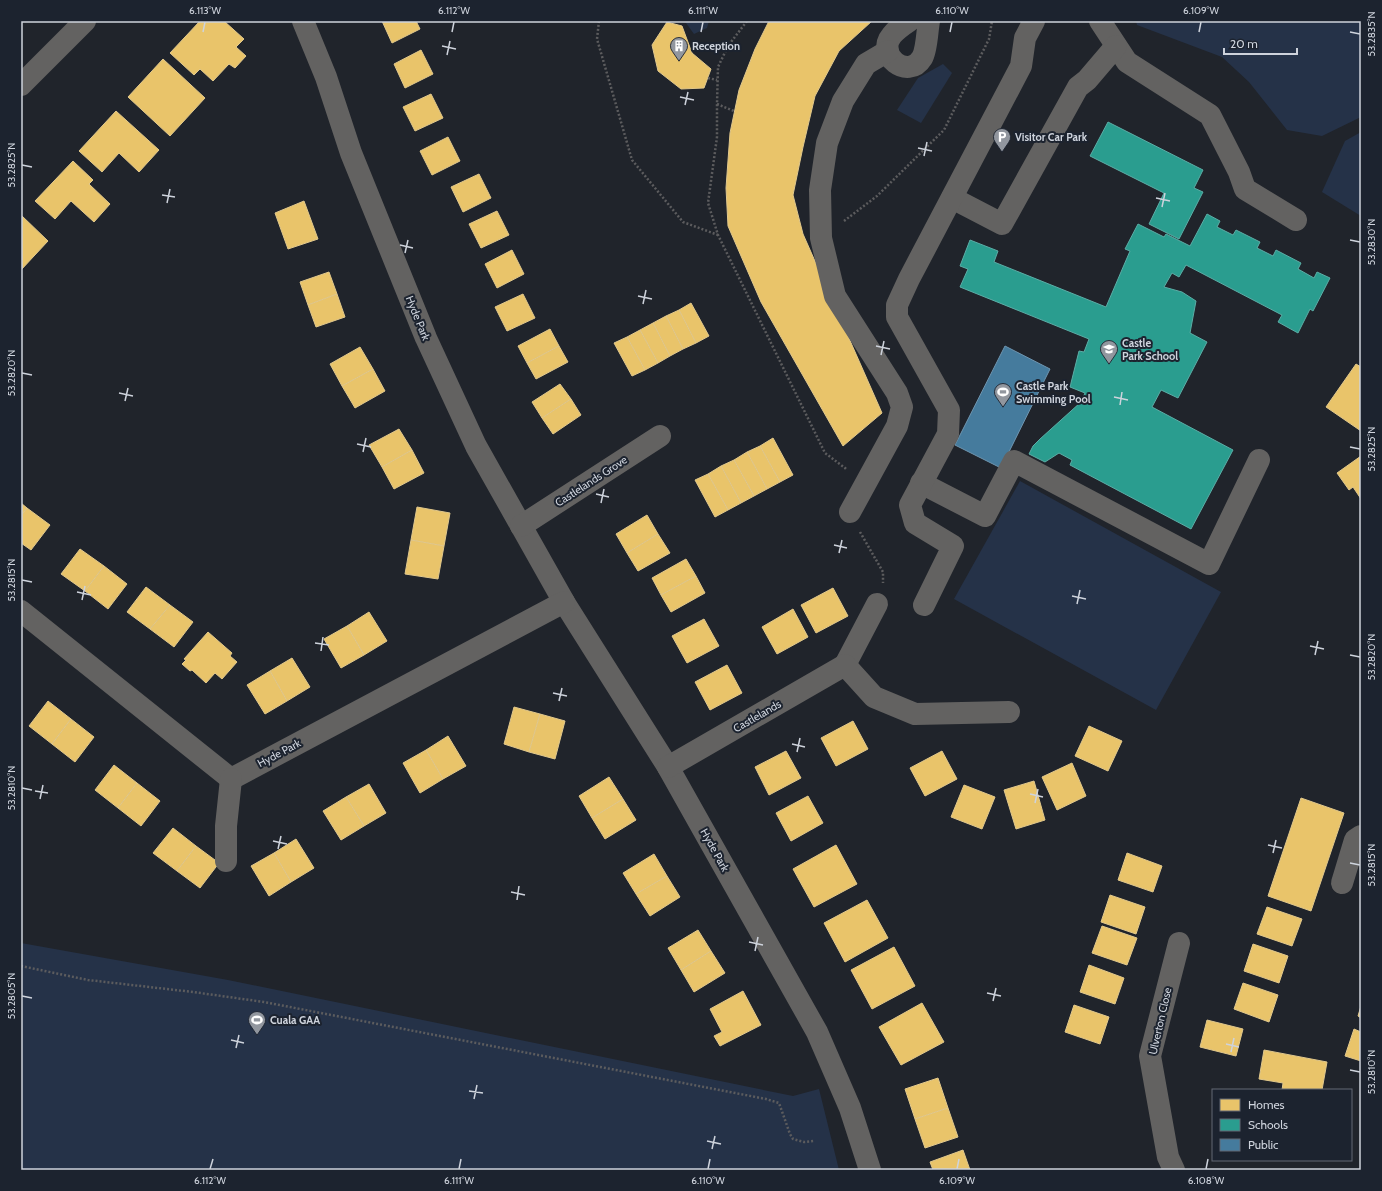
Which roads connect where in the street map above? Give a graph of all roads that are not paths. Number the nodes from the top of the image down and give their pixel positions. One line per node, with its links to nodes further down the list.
1 (85, 21): 9 (street)
2 (303, 21): 16 (street, Hyde Park)
3 (909, 21): 8 (street)
4 (929, 21): 8 (street)
5 (1034, 21): 10 (street)
6 (1100, 21): 7 (street)
7 (1116, 46): 10 (street); 11 (street)
8 (888, 52): 15 (street)
9 (21, 85)
10 (952, 198): 14 (street)
11 (1296, 220)
12 (660, 436): 16 (street, Castlelands Grove)
13 (1259, 460): 14 (street)
14 (921, 483): 19 (street)
15 (850, 512)
16 (521, 526): 17 (street, Hyde Park)
17 (564, 602): 23 (street, Hyde Park); 24 (street, Hyde Park)
18 (877, 604): 21 (street)
19 (924, 605)
20 (21, 610): 24 (street)
21 (845, 665): 22 (street); 23 (street, Castlelands)
22 (1009, 712)
23 (668, 767): 29 (street, Hyde Park)
24 (231, 779): 26 (street)
25 (1361, 836): 27 (street)
26 (226, 861)
27 (1342, 883)
28 (1179, 943): 30 (street, Ulverton Close)
29 (870, 1170)
30 (1174, 1170)

